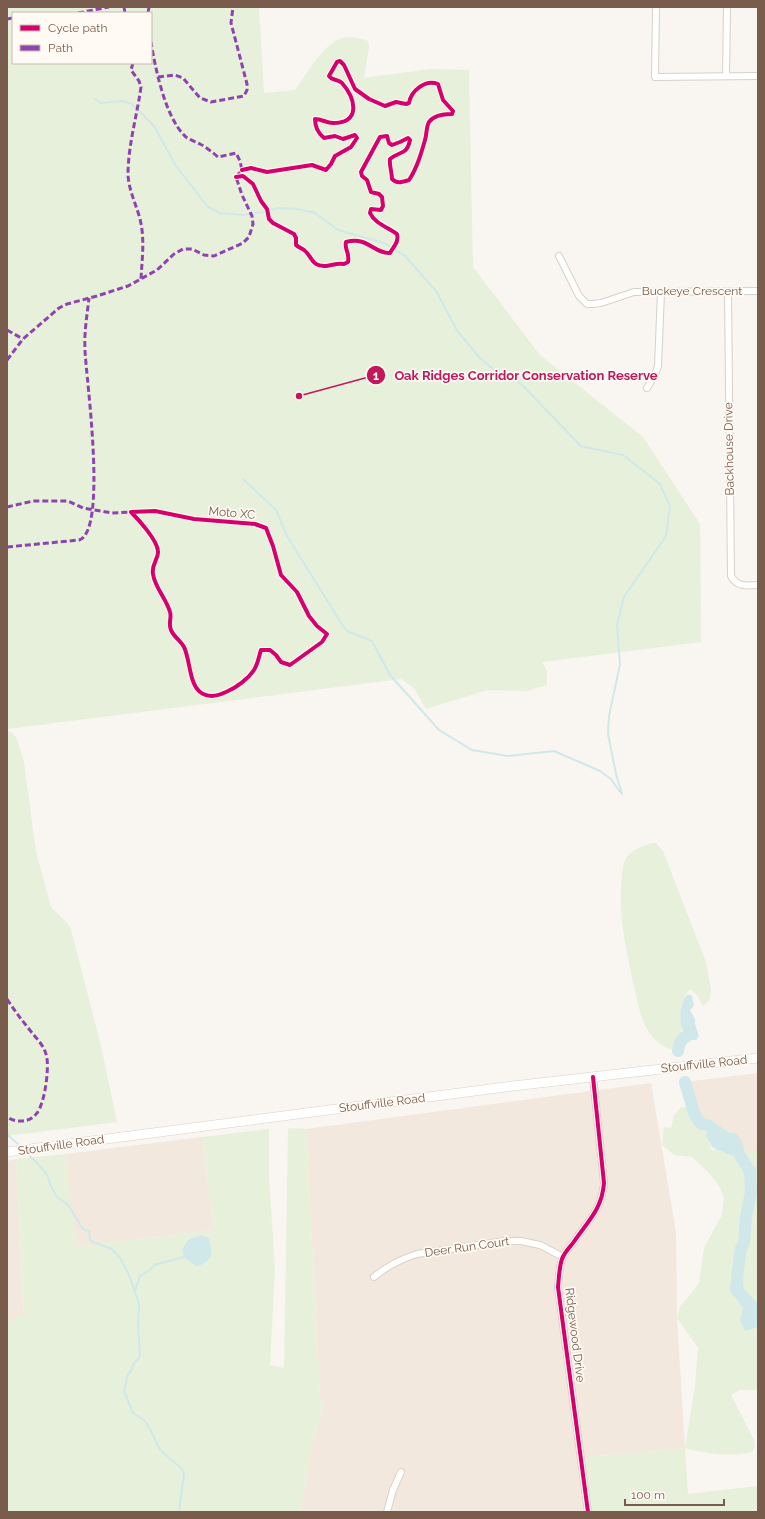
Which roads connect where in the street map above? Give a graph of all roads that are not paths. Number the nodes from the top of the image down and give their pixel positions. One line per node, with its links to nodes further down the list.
1 (656, 7): 3 (street)
2 (726, 7): 3 (street)
3 (726, 76): 4 (street)
4 (758, 76)
5 (558, 256): 8 (street, Buckeye Crescent)
6 (728, 291): 7 (street, Buckeye Crescent); 8 (street, Buckeye Crescent); 10 (street, Backhouse Drive)
7 (758, 291)
8 (661, 292): 9 (street)
9 (647, 388)
10 (758, 585)
11 (758, 1058): 12 (main road, Stouffville Road)
12 (593, 1077): 13 (main road, Stouffville Road); 14 (street, Ridgewood Drive)
13 (7, 1152)
14 (563, 1257): 15 (street, Deer Run Court); 18 (street, Ridgewood Drive)
15 (374, 1277)
16 (401, 1472): 17 (street)
17 (387, 1512)
18 (588, 1512)

